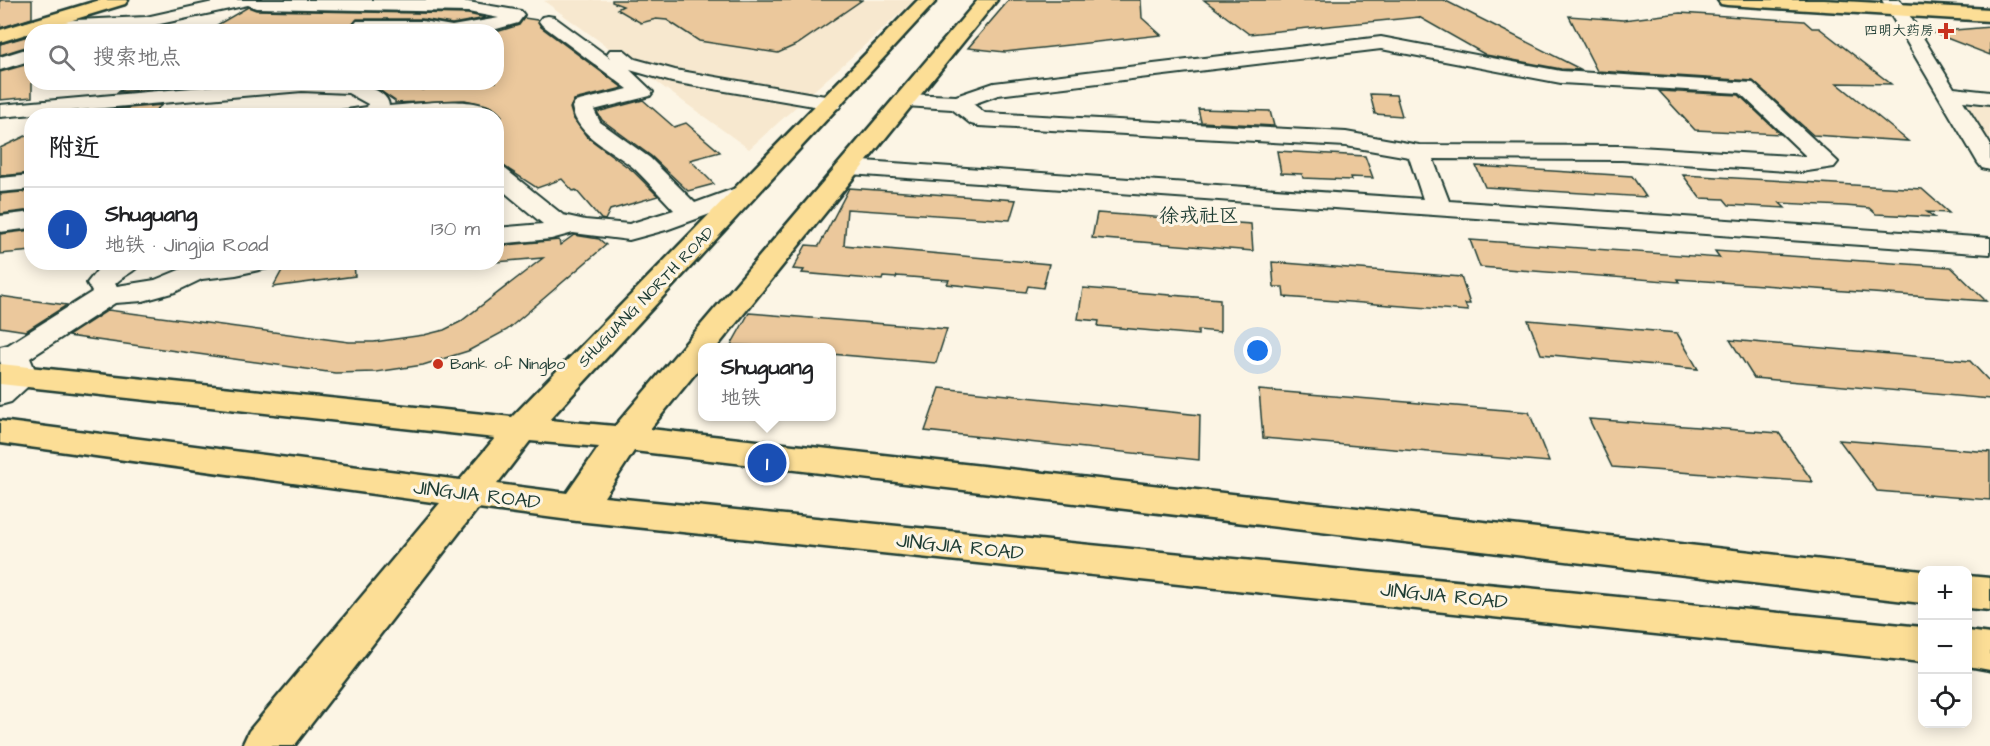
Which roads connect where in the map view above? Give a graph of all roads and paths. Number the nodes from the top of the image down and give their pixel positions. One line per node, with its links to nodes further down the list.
1 (119, 0): 8 (main road)
2 (540, 0): 28 (street)
3 (928, 0): 28 (main road, SHUGUANG NORTH ROAD)
4 (988, 0): 27 (main road)
5 (1727, 0): 9 (main road)
6 (1839, 0): 9 (main road)
7 (251, 2): 15 (street); 16 (street)
8 (94, 3): 13 (main road); 14 (street); 17 (main road)
9 (1894, 5): 10 (main road); 11 (main road); 25 (street)
10 (1990, 8)
11 (1990, 15)
12 (548, 21): 45 (street)
13 (39, 24)
14 (141, 24)
15 (160, 24)
16 (498, 24)
17 (0, 29)
18 (24, 29): 19 (main road)
19 (0, 36)
20 (24, 56): 21 (street)
21 (0, 64)
22 (79, 90): 30 (street)
23 (241, 90): 31 (street)
24 (360, 90): 32 (street)
25 (1948, 93): 26 (street); 38 (street)
26 (1990, 98)
27 (905, 99): 29 (street); 39 (main road)
28 (831, 103): 43 (main road, SHUGUANG NORTH ROAD)
29 (958, 103): 37 (street); 37 (street)
30 (41, 108)
31 (50, 108)
32 (378, 108)
33 (24, 110): 34 (street)
34 (0, 111)
35 (24, 116): 36 (street)
36 (0, 127)
37 (1419, 152): 44 (street)
38 (1990, 163)
39 (849, 167): 44 (street); 54 (main road)
40 (24, 182): 42 (street)
41 (504, 182): 48 (street)
42 (0, 184)
43 (745, 193): 45 (street); 57 (main road, SHUGUANG NORTH ROAD)
44 (1439, 208): 50 (street)
45 (691, 213): 48 (street)
46 (24, 221): 47 (street)
47 (0, 224)
48 (572, 225): 49 (street)
49 (504, 235)
50 (1990, 246)
51 (115, 270): 53 (street)
52 (191, 270): 53 (street)
53 (108, 296): 56 (street)
54 (703, 343)
55 (698, 349): 59 (main road)
56 (7, 371): 57 (main road)
57 (521, 429): 59 (main road); 60 (main road, SHUGUANG NORTH ROAD)
58 (0, 432): 60 (main road, JINGJIA ROAD)
59 (624, 438): 61 (main road); 62 (main road)
60 (467, 494): 61 (main road, JINGJIA ROAD); 68 (main road, SHUGUANG NORTH ROAD)
61 (577, 508): 65 (main road, JINGJIA ROAD)
62 (1918, 586)
63 (1972, 592): 64 (main road)
64 (1990, 594)
65 (1918, 644)
66 (1972, 650): 67 (main road)
67 (1990, 652)
68 (266, 746)

